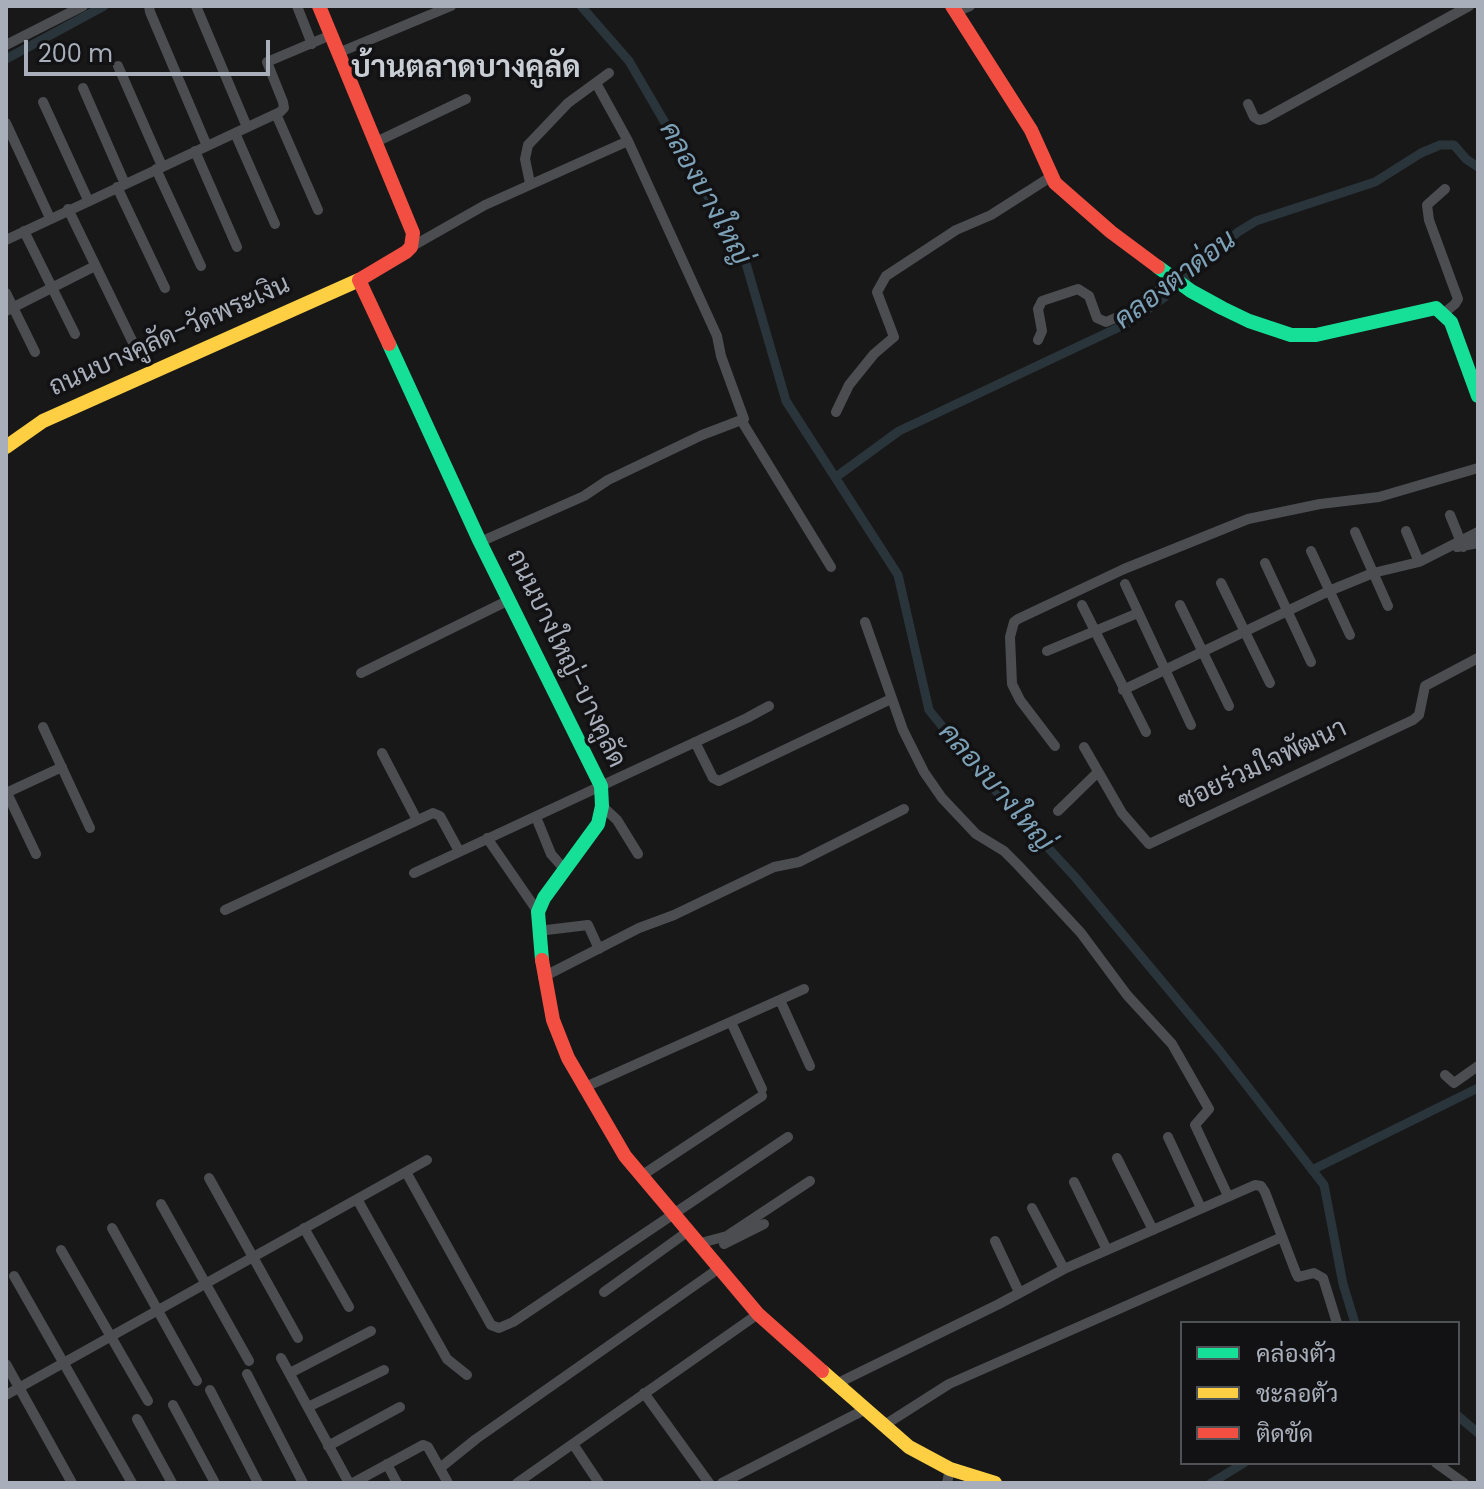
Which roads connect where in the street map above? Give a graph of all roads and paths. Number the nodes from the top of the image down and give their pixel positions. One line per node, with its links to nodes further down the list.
1 (83, 6): 13 (street)
2 (149, 6): 28 (street)
3 (196, 6): 24 (street)
4 (297, 6): 12 (street)
5 (319, 6): 11 (street)
6 (451, 6): 14 (street)
7 (970, 6): 9 (street)
8 (1471, 6): 10 (street); 21 (street)
9 (954, 9): 31 (street)
10 (1478, 16)
11 (331, 35): 12 (street); 14 (street)
12 (312, 44): 22 (street)
13 (6, 45)
14 (338, 53): 27 (street)
15 (118, 66): 30 (street)
16 (609, 73): 17 (street)
17 (596, 83): 26 (street); 32 (street)
18 (83, 88): 33 (street)
19 (466, 99): 27 (street)
20 (43, 102): 35 (street)
21 (1248, 104)
22 (276, 114): 24 (street); 37 (street)
23 (6, 123): 38 (street)
24 (247, 127): 25 (street)
25 (235, 133): 28 (street); 39 (street)
26 (628, 141): 32 (street); 59 (street)
27 (376, 142): 43 (street)
28 (207, 146): 29 (street)
29 (195, 151): 30 (street); 42 (street)
30 (159, 168): 33 (street); 45 (street)
31 (1052, 176): 46 (street); 58 (street)
32 (530, 183): 43 (street)
33 (121, 186): 35 (street); 49 (street)
34 (1445, 189): 52 (street)
35 (88, 200): 36 (street)
36 (68, 209): 38 (street); 44 (street)
37 (318, 210)
38 (50, 218): 40 (street)
39 (275, 224)
40 (24, 231): 41 (street); 48 (street)
41 (6, 240)
42 (237, 247)
43 (411, 247): 47 (street)
44 (95, 266): 48 (street); 56 (street)
45 (201, 266)
46 (1174, 279): 52 (street); 54 (street)
47 (359, 280): 56 (street, ถนนบางคูลัด-วัดพระเงิน); 66 (street, ถนนบางใหญ่-บางคูลัด)
48 (53, 287): 51 (street); 53 (street)
49 (165, 288)
50 (6, 293): 51 (street)
51 (9, 309): 55 (street)
52 (1444, 313): 57 (street)
53 (75, 334)
54 (1038, 340)
55 (35, 352)
56 (143, 364): 60 (street, ถนนบางคูลัด-วัดพระเงิน)
57 (1478, 396)
58 (836, 412)
59 (741, 420): 66 (street); 72 (street)
60 (6, 447)
61 (1478, 468): 102 (street)
62 (1450, 515): 68 (street)
63 (1406, 531): 70 (street)
64 (1355, 532): 73 (street)
65 (1478, 532): 68 (street)
66 (480, 542): 77 (street, ถนนบางใหญ่-บางคูลัด)
67 (1478, 543): 68 (street)
68 (1458, 545): 70 (street)
69 (1311, 551): 76 (street)
70 (1419, 562): 73 (street)
71 (1265, 563): 81 (street)
72 (831, 567)
73 (1373, 573): 76 (street); 80 (street)
74 (1221, 583): 84 (street)
75 (1125, 584): 82 (street)
76 (1329, 591): 81 (street); 86 (street)
77 (509, 600): 92 (street); 107 (street, ถนนบางใหญ่-บางคูลัด)
78 (1082, 605): 85 (street)
79 (1180, 605): 88 (street)
80 (1388, 606)
81 (1287, 611): 84 (street); 90 (street)
82 (1138, 613): 85 (street); 91 (street)
83 (865, 622): 95 (street)
84 (1244, 631): 88 (street); 93 (street)
85 (1094, 633): 87 (street); 94 (street)
86 (1350, 635)
87 (1047, 651)
88 (1202, 652): 91 (street); 97 (street)
89 (1478, 658): 106 (street, ซอยร่วมใจพัฒนา)
90 (1311, 662)
91 (1164, 670): 94 (street); 98 (street)
92 (361, 673)
93 (1270, 683)
94 (1123, 690): 100 (street)
95 (891, 699): 101 (street); 142 (street)
96 (769, 706): 101 (street)
97 (1229, 706)
98 (1191, 725)
99 (43, 727): 105 (street)
100 (1146, 732)
101 (695, 742): 107 (street)
102 (1055, 746)
103 (1084, 747): 106 (street, ซอยร่วมใจพัฒนา)
104 (382, 753): 112 (street)
105 (62, 767): 108 (street); 114 (street)
106 (1098, 772): 111 (street)
107 (601, 786): 109 (street, ถนนบางใหญ่-บางคูลัด); 115 (street)
108 (6, 792): 117 (street)
109 (602, 806): 118 (street); 119 (street, ถนนบางใหญ่-บางคูลัด)
110 (904, 809): 124 (street)
111 (1058, 811)
112 (417, 820): 116 (street); 121 (street)
113 (538, 822): 119 (street)
114 (90, 828)
115 (487, 838): 116 (street); 122 (street)
116 (459, 851): 120 (street)
117 (36, 854)
118 (638, 854)
119 (565, 870): 122 (street, ถนนบางใหญ่-บางคูลัด)
120 (414, 873)
121 (225, 910)
122 (538, 912): 123 (street)
123 (538, 931): 124 (street); 125 (street)
124 (599, 949): 125 (street)
125 (543, 977): 132 (street)
126 (804, 989): 127 (street)
127 (780, 1000): 128 (street); 129 (street)
128 (731, 1022): 132 (street); 138 (street)
129 (810, 1066)
130 (1478, 1066): 131 (street)
131 (1445, 1075)
132 (583, 1088): 138 (street)
133 (788, 1137): 147 (street)
134 (1168, 1137): 146 (street)
135 (1117, 1158): 151 (street)
136 (427, 1160): 137 (street)
137 (406, 1172): 143 (street); 147 (street)
138 (641, 1176): 147 (street)
139 (209, 1178): 157 (street)
140 (810, 1181): 153 (street)
141 (1074, 1182): 156 (street)
142 (1228, 1196): 146 (street); 152 (street)
143 (357, 1199): 150 (street); 178 (street)
144 (161, 1204): 161 (street)
145 (1032, 1208): 159 (street)
146 (1201, 1208): 151 (street)
147 (672, 1215): 153 (street)
148 (764, 1224): 153 (street)
149 (112, 1228): 165 (street)
150 (304, 1228): 157 (street); 164 (street)
151 (1153, 1230): 156 (street)
152 (1282, 1237): 167 (street); 191 (street)
153 (698, 1240): 158 (street); 162 (street)
154 (995, 1241): 163 (street)
155 (61, 1250): 169 (street)
156 (1107, 1250): 159 (street)
157 (252, 1257): 161 (street); 170 (street)
158 (718, 1269): 166 (street); 196 (street)
159 (1064, 1269): 163 (street)
160 (14, 1276): 173 (street)
161 (205, 1283): 165 (street); 172 (street)
162 (604, 1292)
163 (1019, 1292): 180 (street)
164 (349, 1307)
165 (157, 1310): 169 (street); 179 (street)
166 (758, 1314): 180 (street); 183 (street)
167 (1336, 1321)
168 (371, 1331): 176 (street)
169 (111, 1336): 173 (street); 185 (street)
170 (298, 1338)
171 (281, 1358): 176 (street)
172 (249, 1361)
173 (63, 1362): 181 (street); 200 (street)
174 (6, 1364): 181 (street)
175 (384, 1370): 187 (street)
176 (290, 1373): 187 (street)
177 (247, 1374): 204 (street)
178 (467, 1375)
179 (197, 1381)
180 (836, 1384): 189 (street)
181 (19, 1387): 184 (street); 199 (street)
182 (210, 1390): 203 (street)
183 (644, 1393): 192 (street); 209 (street)
184 (6, 1395)
185 (148, 1401)
186 (173, 1405): 202 (street)
187 (308, 1407): 193 (street)
188 (400, 1407): 193 (street)
189 (864, 1410): 191 (street); 210 (street)
190 (137, 1419): 201 (street)
191 (883, 1426): 197 (street)
192 (573, 1444): 198 (street); 208 (street)
193 (328, 1446): 205 (street)
194 (387, 1464): 196 (street); 205 (street); 206 (street)
195 (1439, 1465): 212 (street)
196 (440, 1468): 207 (street)
197 (949, 1476): 211 (street)
198 (519, 1482)
199 (72, 1483)
200 (132, 1483)
201 (172, 1483)
202 (215, 1483)
203 (258, 1483)
204 (303, 1483)
205 (351, 1483)
206 (397, 1483)
207 (448, 1483)
208 (599, 1483)
209 (709, 1483)
210 (722, 1483)
211 (995, 1483)
212 (1464, 1483)

